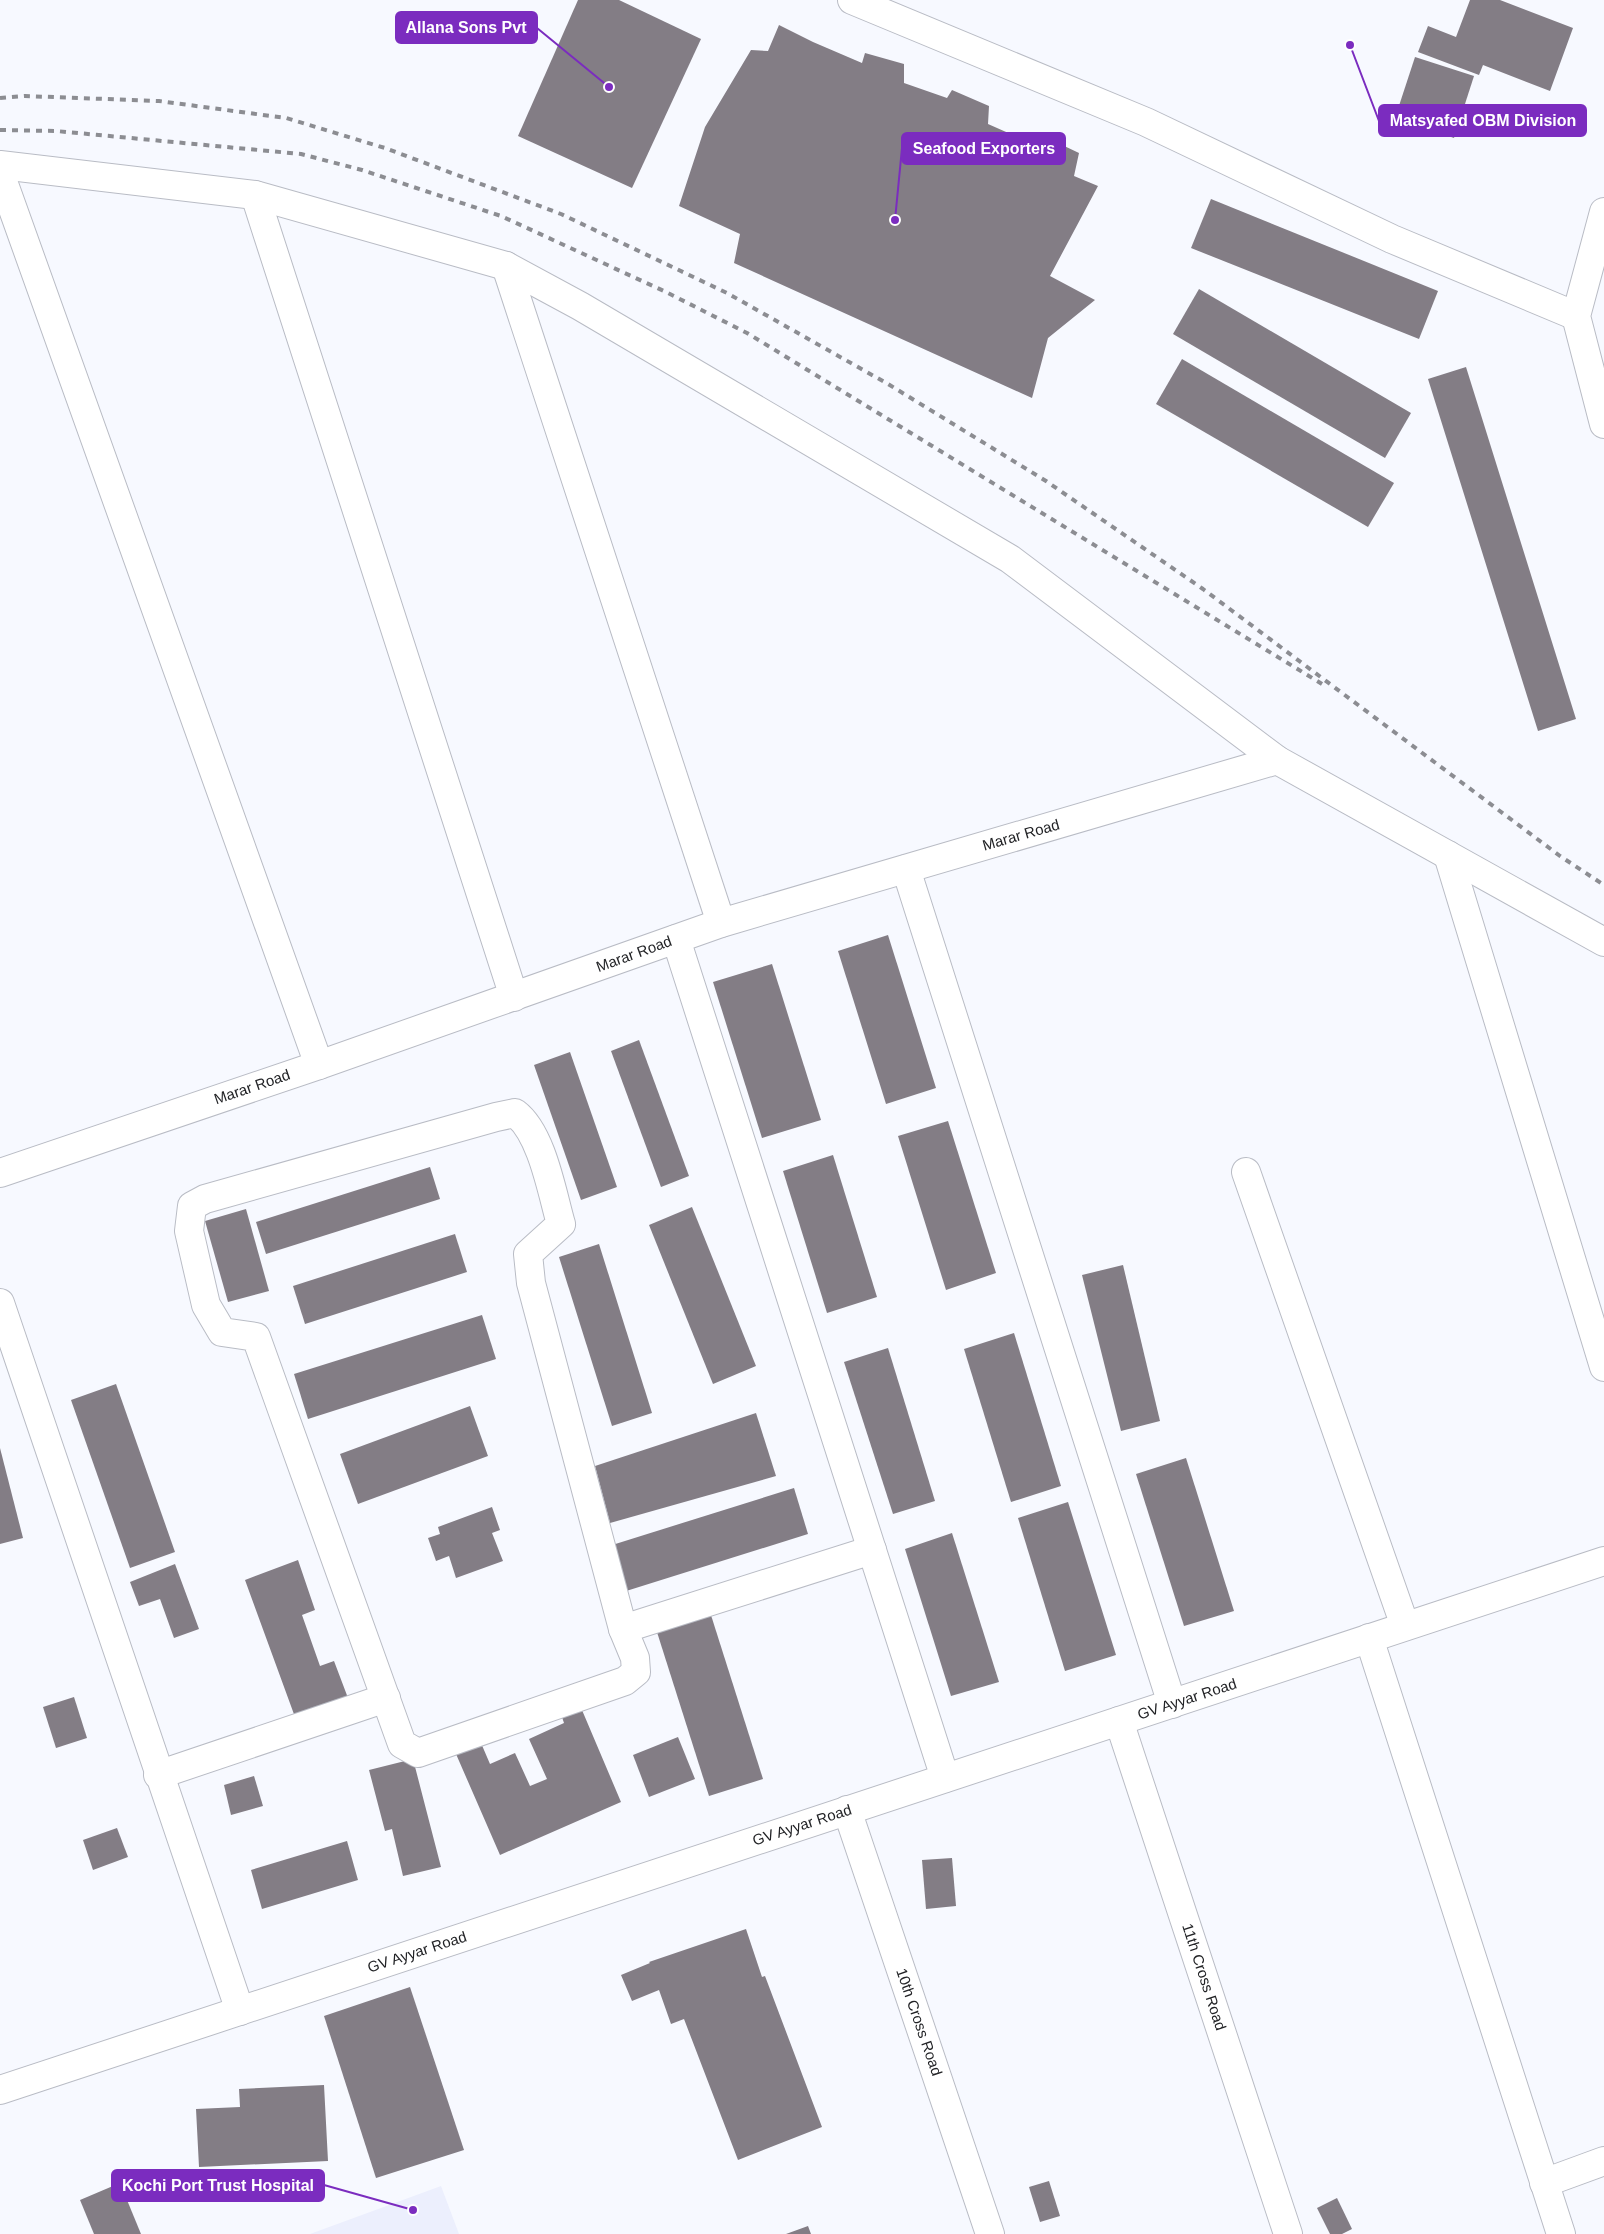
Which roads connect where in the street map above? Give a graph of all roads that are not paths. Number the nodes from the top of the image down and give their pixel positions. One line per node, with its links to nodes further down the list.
1 (852, 0): 7 (street)
2 (0, 165): 4 (street)
3 (0, 174): 16 (street)
4 (255, 195): 6 (street); 15 (street)
5 (1604, 212): 7 (street)
6 (506, 266): 9 (street); 12 (street)
7 (1576, 316): 8 (street)
8 (1604, 424)
9 (1277, 760): 10 (street); 11 (street, Marar Road)
10 (1448, 855): 14 (street); 20 (street)
11 (906, 869): 12 (street, Marar Road); 27 (street)
12 (721, 923): 13 (street, Marar Road)
13 (676, 939): 15 (street, Marar Road); 21 (street)
14 (1604, 942)
15 (514, 997): 16 (street, Marar Road)
16 (319, 1064): 18 (street, Marar Road)
17 (1246, 1172): 23 (street)
18 (0, 1173)
19 (0, 1303): 29 (street)
20 (1604, 1367)
21 (872, 1550): 24 (street); 30 (street)
22 (1604, 1561): 23 (street, GV Ayyar Road)
23 (1405, 1626): 25 (street, GV Ayyar Road)
24 (624, 1629): 26 (street); 26 (street)
25 (1369, 1638): 27 (street, GV Ayyar Road); 35 (street)
26 (386, 1698): 29 (street)
27 (1172, 1704): 28 (street, GV Ayyar Road)
28 (1119, 1721): 30 (street, GV Ayyar Road); 37 (street, 11th Cross Road)
29 (158, 1775): 32 (street)
30 (945, 1778): 31 (street, GV Ayyar Road)
31 (847, 1810): 32 (street, GV Ayyar Road); 36 (street, 10th Cross Road)
32 (240, 2011): 33 (street, GV Ayyar Road)
33 (0, 2090)
34 (1604, 2161): 35 (street)
35 (1544, 2183): 38 (street)
36 (990, 2234)
37 (1288, 2234)
38 (1560, 2234)

